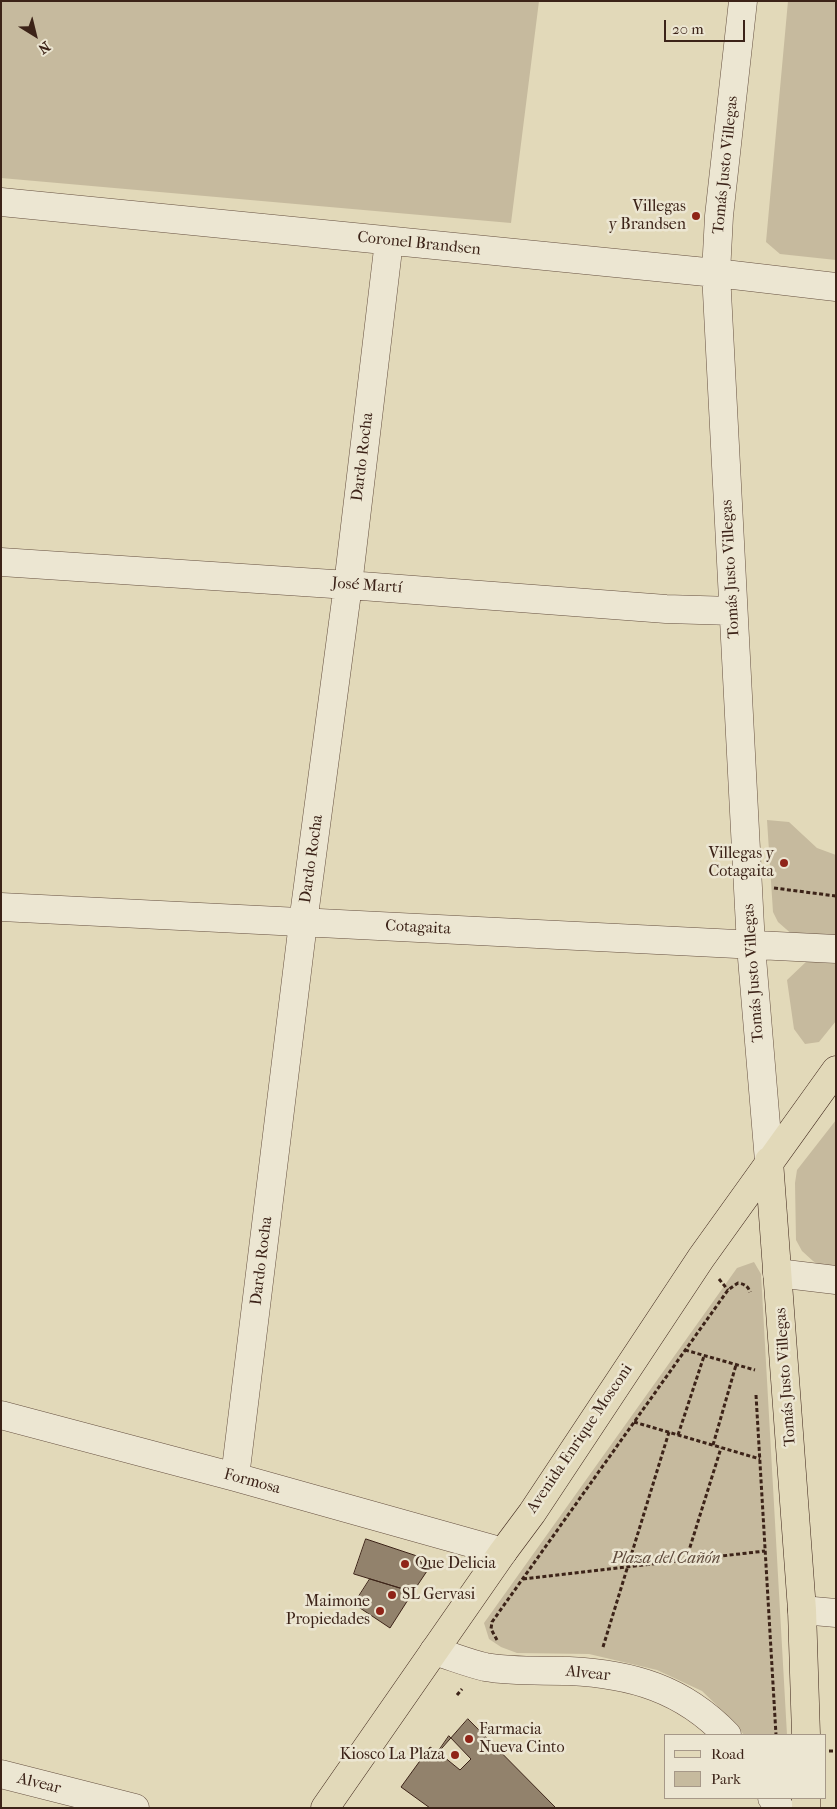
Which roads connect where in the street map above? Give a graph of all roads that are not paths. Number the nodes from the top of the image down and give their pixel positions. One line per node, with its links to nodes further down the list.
1 (743, 1): 4 (street, Tomás Justo Villegas)
2 (1, 202): 3 (street, Coronel Brandsen)
3 (389, 241): 4 (street, Coronel Brandsen); 7 (street, Dardo Rocha)
4 (716, 273): 5 (street, Coronel Brandsen); 8 (street, Tomás Justo Villegas)
5 (836, 287)
6 (1, 562): 7 (street, José Martí)
7 (348, 584): 8 (street, José Martí); 10 (street, Dardo Rocha)
8 (733, 611): 11 (street, Tomás Justo Villegas)
9 (1, 907): 10 (street, Cotagaita)
10 (303, 922): 11 (street, Cotagaita); 18 (street, Dardo Rocha)
11 (751, 946): 12 (street, Cotagaita); 14 (street, Tomás Justo Villegas)
12 (836, 949)
13 (836, 1070): 14 (main road, Avenida Enrique Mosconi)
14 (769, 1161): 15 (main road, Tomás Justo Villegas); 19 (main road, Avenida Enrique Mosconi)
15 (777, 1273): 16 (street); 20 (main road, Tomás Justo Villegas)
16 (836, 1280)
17 (1, 1415): 18 (street, Formosa)
18 (236, 1477): 19 (street, Formosa)
19 (503, 1552): 22 (main road, Avenida Enrique Mosconi)
20 (802, 1610): 21 (street); 24 (main road, Tomás Justo Villegas)
21 (836, 1613)
22 (434, 1651): 23 (street, Alvear); 27 (main road, Avenida Enrique Mosconi)
23 (726, 1734)
24 (806, 1734)
25 (1, 1774): 26 (street, Alvear)
26 (135, 1808)
27 (325, 1808)

